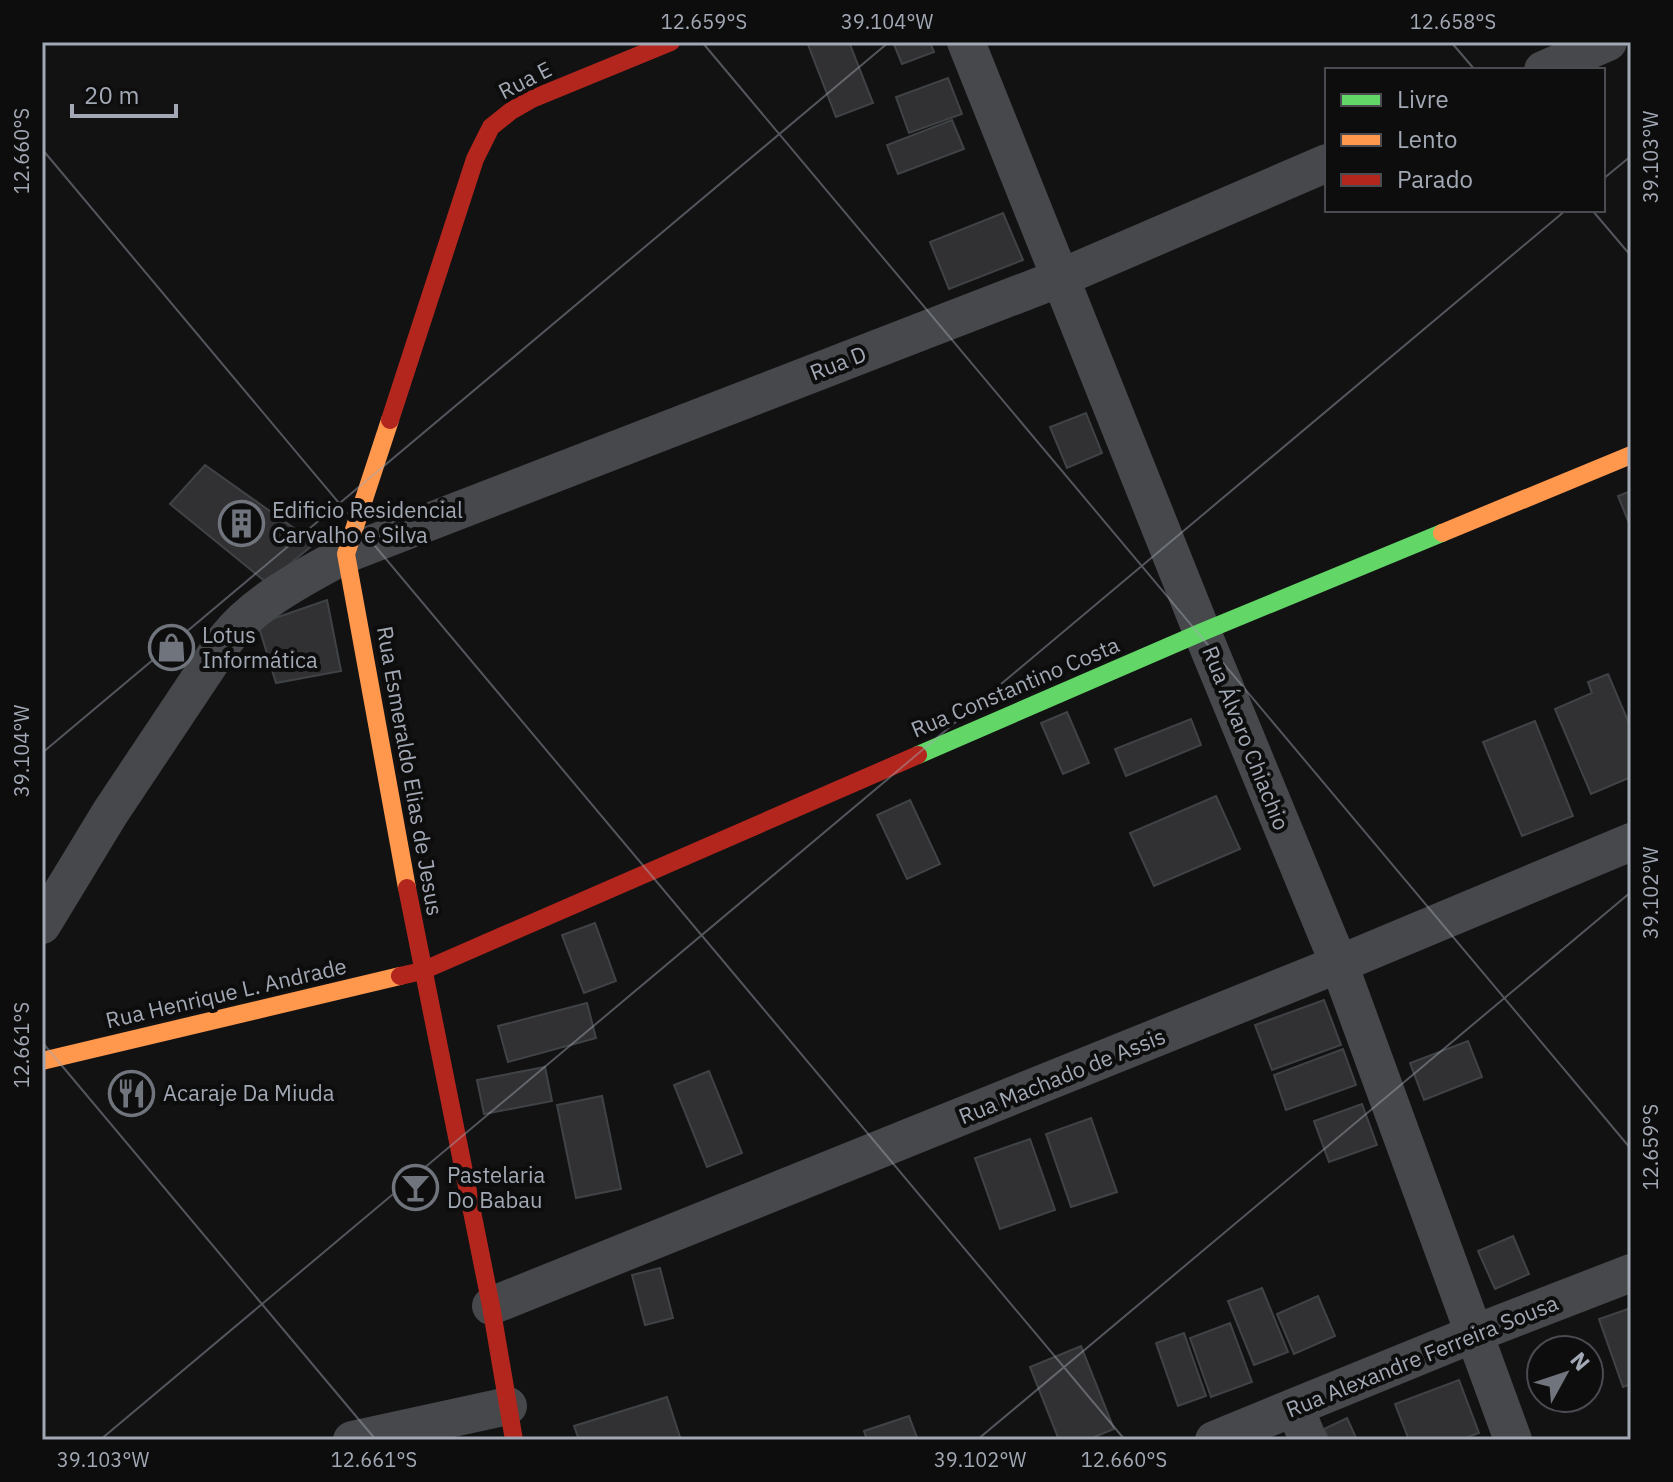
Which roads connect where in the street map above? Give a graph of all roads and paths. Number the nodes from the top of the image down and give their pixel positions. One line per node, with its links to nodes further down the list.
1 (671, 42): 5 (street, Rua E)
2 (966, 42): 7 (street, Rua Álvaro Chiachio)
3 (1608, 42): 4 (street)
4 (1548, 68)
5 (491, 127): 9 (street, Rua Esmeraldo Elias de Jesus)
6 (1325, 164): 7 (street, Rua D)
7 (1060, 278): 9 (street, Rua D); 10 (street, Rua Álvaro Chiachio)
8 (1631, 455): 10 (street, Rua Constantino Costa)
9 (346, 554): 12 (street, Rua D); 14 (street, Rua Esmeraldo Elias de Jesus)
10 (1202, 632): 13 (street, Rua Álvaro Chiachio); 14 (street, Rua Constantino Costa)
11 (1631, 842): 13 (street, Rua Machado de Assis)
12 (42, 925)
13 (1339, 964): 17 (street, Rua Machado de Assis); 18 (street, Rua Álvaro Chiachio)
14 (422, 971): 15 (street, Rua Henrique L. Andrade); 17 (street, Rua Esmeraldo Elias de Jesus)
15 (42, 1061)
16 (1631, 1273): 18 (street, Rua Alexandre Ferreira Sousa)
17 (491, 1306): 19 (street, Rua Esmeraldo Elias de Jesus)
18 (1476, 1333): 20 (street, Rua Alexandre Ferreira Sousa); 23 (street, Rua Álvaro Chiachio)
19 (511, 1423): 21 (street)
20 (1302, 1424): 22 (street, Rua Alexandre Ferreira Sousa)
21 (352, 1440)
22 (1214, 1440)
23 (1513, 1440)

